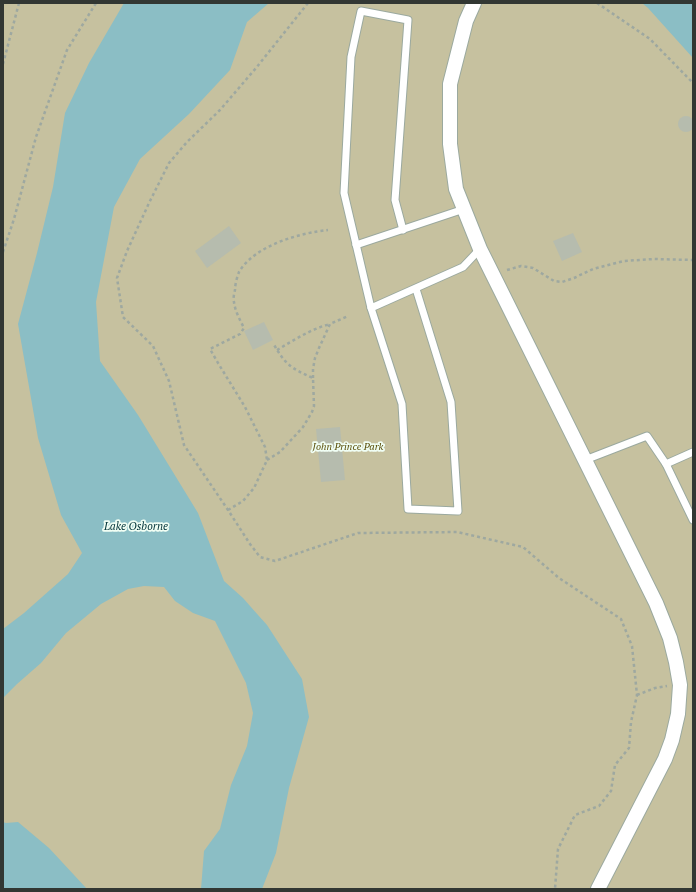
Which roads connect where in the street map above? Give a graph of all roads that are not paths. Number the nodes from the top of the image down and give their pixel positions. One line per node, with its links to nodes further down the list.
1 (474, 3): 2 (street)
2 (464, 209): 3 (lane); 5 (street)
3 (403, 230): 4 (lane); 4 (lane)
4 (356, 245): 7 (lane)
5 (480, 249): 6 (lane); 9 (street)
6 (416, 289): 7 (lane); 7 (lane)
7 (371, 308)
8 (693, 452): 10 (lane)
9 (585, 460): 10 (lane); 12 (street)
10 (666, 464): 11 (lane)
11 (693, 520)
12 (598, 889)

